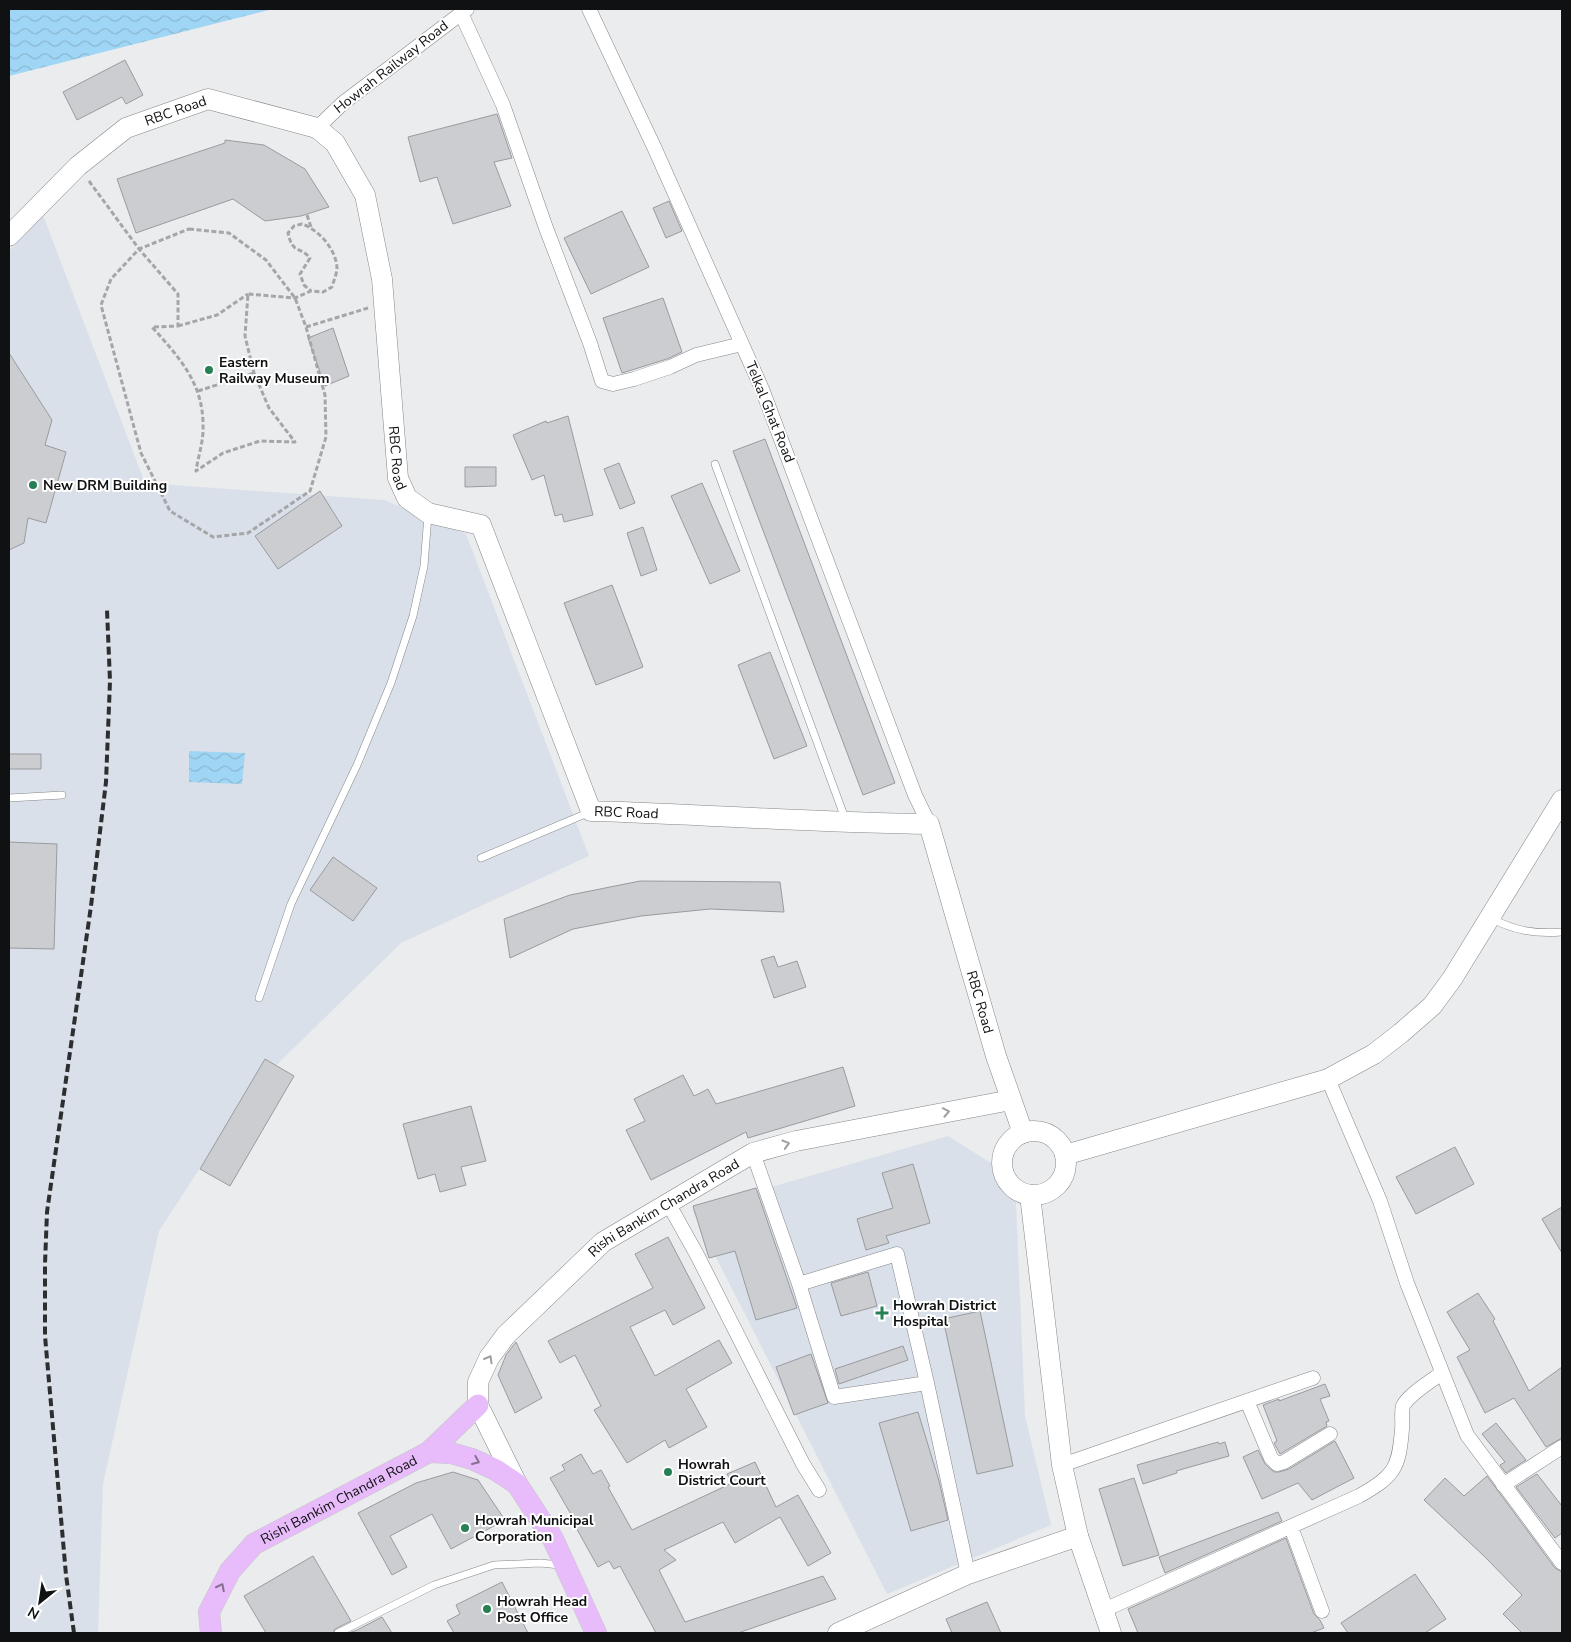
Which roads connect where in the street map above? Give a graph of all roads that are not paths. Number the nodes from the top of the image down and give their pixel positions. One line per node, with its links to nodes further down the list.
1 (589, 9): 5 (street, Telkal Ghat Road)
2 (464, 11): 3 (street, Howrah Railway Road); 5 (street)
3 (317, 128): 4 (main road, RBC Road); 7 (main road, RBC Road)
4 (9, 236)
5 (742, 344): 13 (street, Telkal Ghat Road)
6 (715, 464): 12 (lane)
7 (428, 513): 11 (main road, RBC Road); 17 (lane)
8 (62, 795): 9 (lane)
9 (9, 798)
10 (1562, 800): 15 (main road)
11 (591, 811): 12 (main road, RBC Road); 14 (lane)
12 (847, 823): 13 (main road, RBC Road)
13 (929, 824): 19 (main road, RBC Road)
14 (481, 858)
15 (1490, 918): 16 (lane); 18 (main road)
16 (1562, 931)
17 (259, 998)
18 (1328, 1079): 22 (main road); 26 (street)
19 (1011, 1100): 20 (main road, RBC Road); 21 (main road, Rishi Bankim Chandra Road, one-way to 19)
20 (1023, 1133): 22 (main road); 23 (main road)
21 (753, 1153): 24 (main road, Rishi Bankim Chandra Road); 25 (street)
22 (1065, 1155): 23 (main road)
23 (1030, 1195): 34 (main road)
24 (668, 1203): 30 (main road, Rishi Bankim Chandra Road, one-way to 24); 37 (street)
25 (799, 1284): 28 (street); 28 (street)
26 (1442, 1373): 36 (street); 38 (street)
27 (1313, 1378): 29 (street)
28 (927, 1384): 43 (street)
29 (1247, 1401): 31 (street); 34 (street)
30 (478, 1405): 33 (main road); 35 (main road, Rishi Bankim Chandra Road)
31 (1330, 1434)
32 (1562, 1447): 36 (street)
33 (429, 1452): 35 (main road, Rishi Bankim Chandra Road, one-way to 35); 46 (main road, Rishi Bankim Chandra Road, one-way to 33)
34 (1062, 1465): 39 (main road)
35 (517, 1484): 42 (main road, Rishi Bankim Chandra Road)
36 (1503, 1485): 40 (street)
37 (819, 1490)
38 (1291, 1527): 44 (street); 45 (street)
39 (1078, 1536): 43 (main road); 44 (main road)
40 (1558, 1548): 41 (street)
41 (1562, 1563)
42 (566, 1565): 47 (lane); 48 (main road, Rishi Bankim Chandra Road)
43 (968, 1574): 49 (main road)
44 (1104, 1610): 50 (main road)
45 (1322, 1611)
46 (211, 1633)
47 (338, 1633)
48 (596, 1633)
49 (838, 1633)
50 (1111, 1633)

